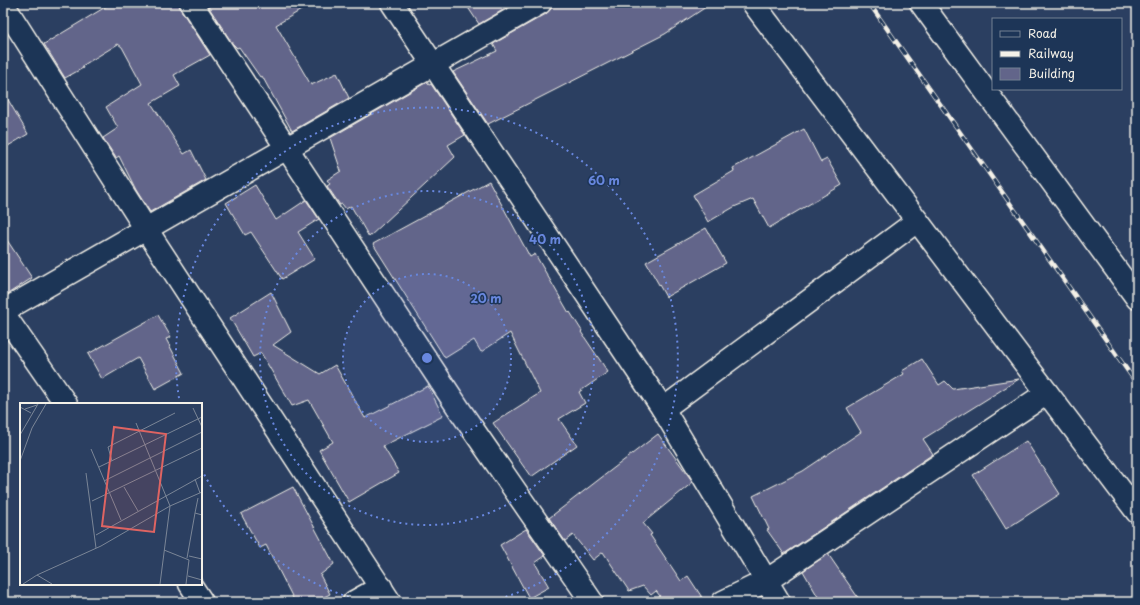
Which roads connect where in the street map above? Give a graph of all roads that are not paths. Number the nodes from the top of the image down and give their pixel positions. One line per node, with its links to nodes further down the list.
1 (191, 3): 8 (street)
2 (392, 3): 7 (street)
3 (540, 3): 7 (street)
4 (753, 3): 9 (street)
5 (921, 3): 11 (street)
6 (3, 4): 10 (street)
7 (433, 65): 8 (street); 15 (street)
8 (288, 149): 10 (street); 22 (street)
9 (917, 221): 13 (street); 15 (street)
10 (146, 230): 12 (street); 19 (street)
11 (1137, 298)
12 (3, 312): 14 (street)
13 (1047, 393): 16 (street); 17 (street)
14 (65, 403)
15 (663, 409): 17 (street)
16 (1137, 512)
17 (766, 581): 23 (street); 24 (street)
18 (191, 585): 20 (street)
19 (386, 595): 21 (street)
20 (202, 602)
21 (354, 602)
22 (592, 602)
23 (723, 602)
24 (779, 602)

